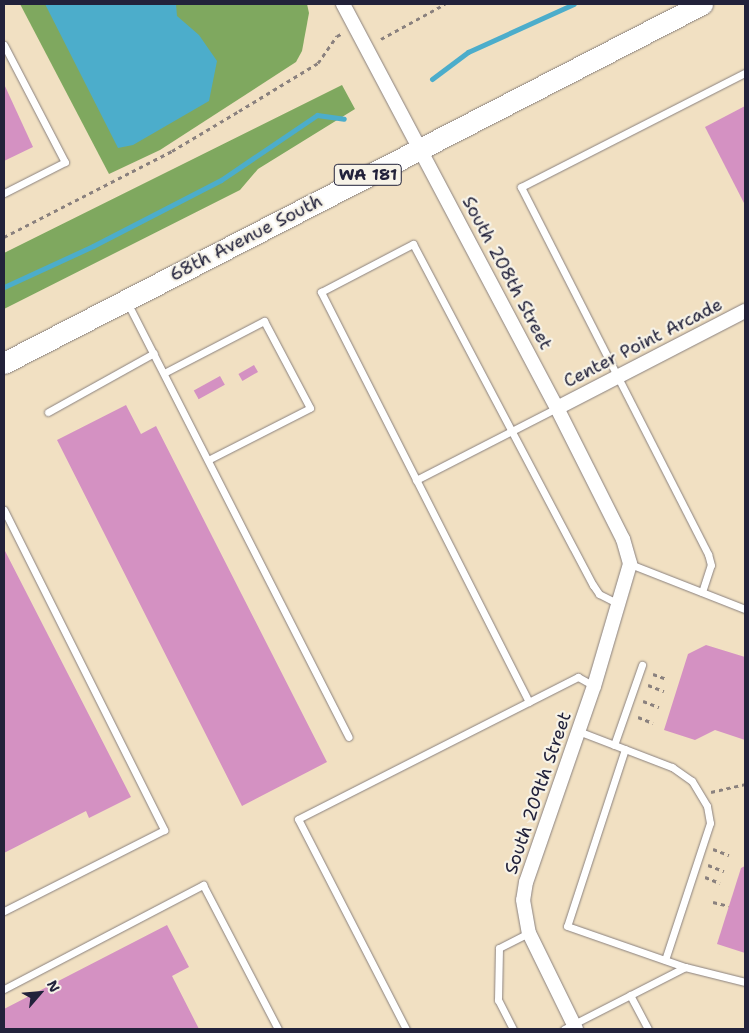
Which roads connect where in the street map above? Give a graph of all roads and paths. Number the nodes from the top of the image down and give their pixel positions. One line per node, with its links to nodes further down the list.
1 (343, 4): 8 (street, South 208th Street)
2 (445, 4): 5 (path)
3 (702, 4): 8 (main road, 68th Avenue South / WA 181)
4 (337, 36): 10 (path)
5 (381, 39)
6 (4, 45): 9 (lane)
7 (745, 73): 16 (lane)
8 (420, 148): 11 (main road, 68th Avenue South / WA 181); 17 (street, South 208th Street)
9 (4, 193)
10 (4, 237)
11 (126, 299): 13 (lane); 14 (main road, 68th Avenue South / WA 181)
12 (745, 311): 16 (street, Center Point Arcade)
13 (154, 353): 15 (lane); 18 (lane)
14 (4, 363)
15 (164, 373): 20 (lane); 20 (lane)
16 (618, 376): 17 (street, Center Point Arcade); 24 (lane)
17 (557, 408): 19 (lane); 23 (street, South 208th Street)
18 (48, 412)
19 (512, 431): 21 (lane); 21 (lane); 25 (lane)
20 (208, 460): 39 (lane)
21 (416, 480): 34 (lane)
22 (4, 510): 52 (lane)
23 (630, 564): 24 (lane); 25 (street, South 209th Street)
24 (702, 592): 26 (lane)
25 (619, 604): 31 (street, South 209th Street)
26 (745, 609)
27 (642, 665): 40 (lane)
28 (653, 674): 29 (path)
29 (667, 679)
30 (648, 685): 32 (path)
31 (594, 686): 34 (lane); 38 (street, South 209th Street)
32 (664, 691)
33 (643, 701): 35 (path)
34 (529, 702): 61 (lane)
35 (659, 707)
36 (638, 717): 37 (path)
37 (653, 723)
38 (578, 731): 40 (lane); 53 (street, South 209th Street)
39 (349, 737)
40 (614, 745): 41 (lane)
41 (625, 749): 43 (lane); 54 (lane)
42 (745, 784): 43 (path)
43 (700, 795): 54 (lane)
44 (713, 849): 45 (path)
45 (729, 854)
46 (708, 865): 47 (path)
47 (724, 871)
48 (705, 877): 49 (path)
49 (720, 882)
50 (714, 902): 51 (path)
51 (729, 906)
52 (4, 911)
53 (529, 933): 59 (street, South 209th Street); 62 (lane)
54 (665, 960): 55 (lane)
55 (685, 967): 56 (lane); 58 (lane)
56 (745, 982)
57 (4, 989): 60 (lane)
58 (630, 995): 59 (lane); 63 (lane)
59 (571, 1028)
60 (278, 1029)
61 (406, 1029)
62 (513, 1029)
63 (648, 1029)

